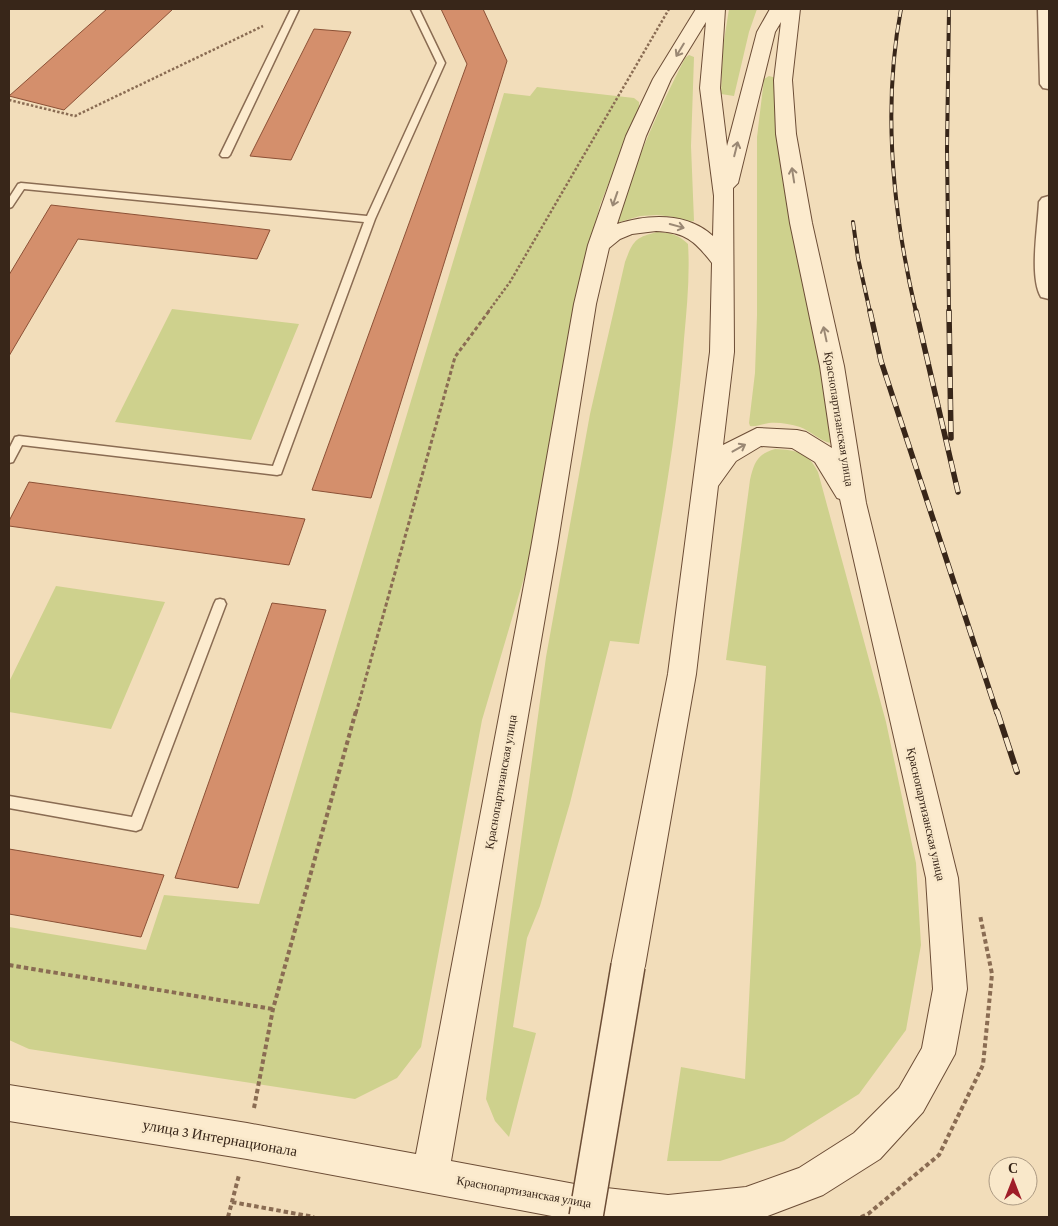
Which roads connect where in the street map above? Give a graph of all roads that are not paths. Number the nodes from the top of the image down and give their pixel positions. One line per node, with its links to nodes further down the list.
1 (295, 9): 9 (lane)
2 (415, 9): 13 (lane)
3 (705, 9): 14 (main road, Краснопартизанская улица, one-way to 14)
4 (716, 9): 10 (main road)
5 (779, 9): 10 (main road, one-way to 5)
6 (791, 9): 19 (main road, Краснопартизанская улица, one-way to 6)
7 (1046, 9): 8 (street)
8 (1049, 84)
9 (225, 155)
10 (724, 196): 15 (main road)
11 (1049, 202): 16 (street)
12 (9, 205): 13 (lane)
13 (370, 219): 17 (lane)
14 (599, 245): 15 (main road, one-way to 15); 23 (main road, Краснопартизанская улица)
15 (724, 262): 18 (main road)
16 (1049, 292)
17 (9, 459)
18 (706, 483): 19 (main road, one-way to 19); 24 (main road, bridge)
19 (853, 503): 23 (main road, Краснопартизанская улица)
20 (220, 604): 21 (lane)
21 (9, 802)
22 (9, 1103): 23 (main road, улица 3 Интернационала)
23 (430, 1175)
24 (586, 1217)

